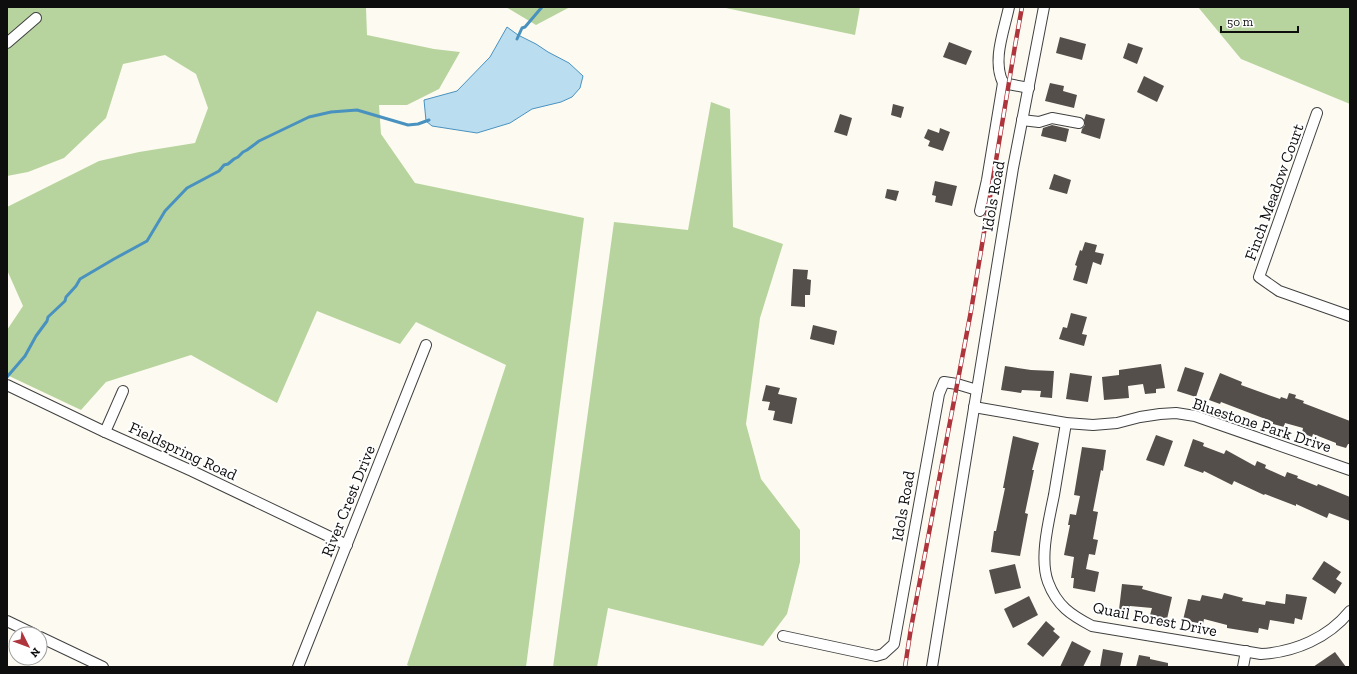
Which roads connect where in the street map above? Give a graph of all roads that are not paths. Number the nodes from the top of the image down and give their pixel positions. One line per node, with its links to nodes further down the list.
1 (1009, 7): 5 (street)
2 (1044, 7): 6 (street, Idols Road)
3 (36, 18): 4 (street)
4 (7, 43)
5 (1003, 83): 6 (street); 10 (street)
6 (1029, 88): 8 (street, Idols Road)
7 (1317, 113): 11 (street, Finch Meadow Court)
8 (1022, 120): 9 (street); 14 (street, Idols Road)
9 (1078, 123)
10 (980, 211)
11 (1350, 316)
12 (426, 345): 20 (street, River Crest Drive)
13 (7, 385): 18 (street, Fieldspring Road)
14 (977, 390): 16 (street, Idols Road); 24 (street, Idols Road)
15 (123, 391): 18 (street)
16 (974, 407): 17 (street, Bluestone Park Drive); 29 (street, Idols Road)
17 (1066, 423): 19 (street, Bluestone Park Drive); 26 (street, Quail Forest Drive)
18 (104, 432): 20 (street, Fieldspring Road)
19 (1350, 470)
20 (347, 545): 28 (street, River Crest Drive)
21 (1350, 611): 26 (street, Quail Forest Drive)
22 (7, 621): 23 (street)
23 (17, 626)
24 (783, 636)
25 (48, 641): 27 (street)
26 (1246, 651): 30 (street)
27 (103, 667)
28 (298, 667)
29 (932, 667)
30 (1243, 667)

